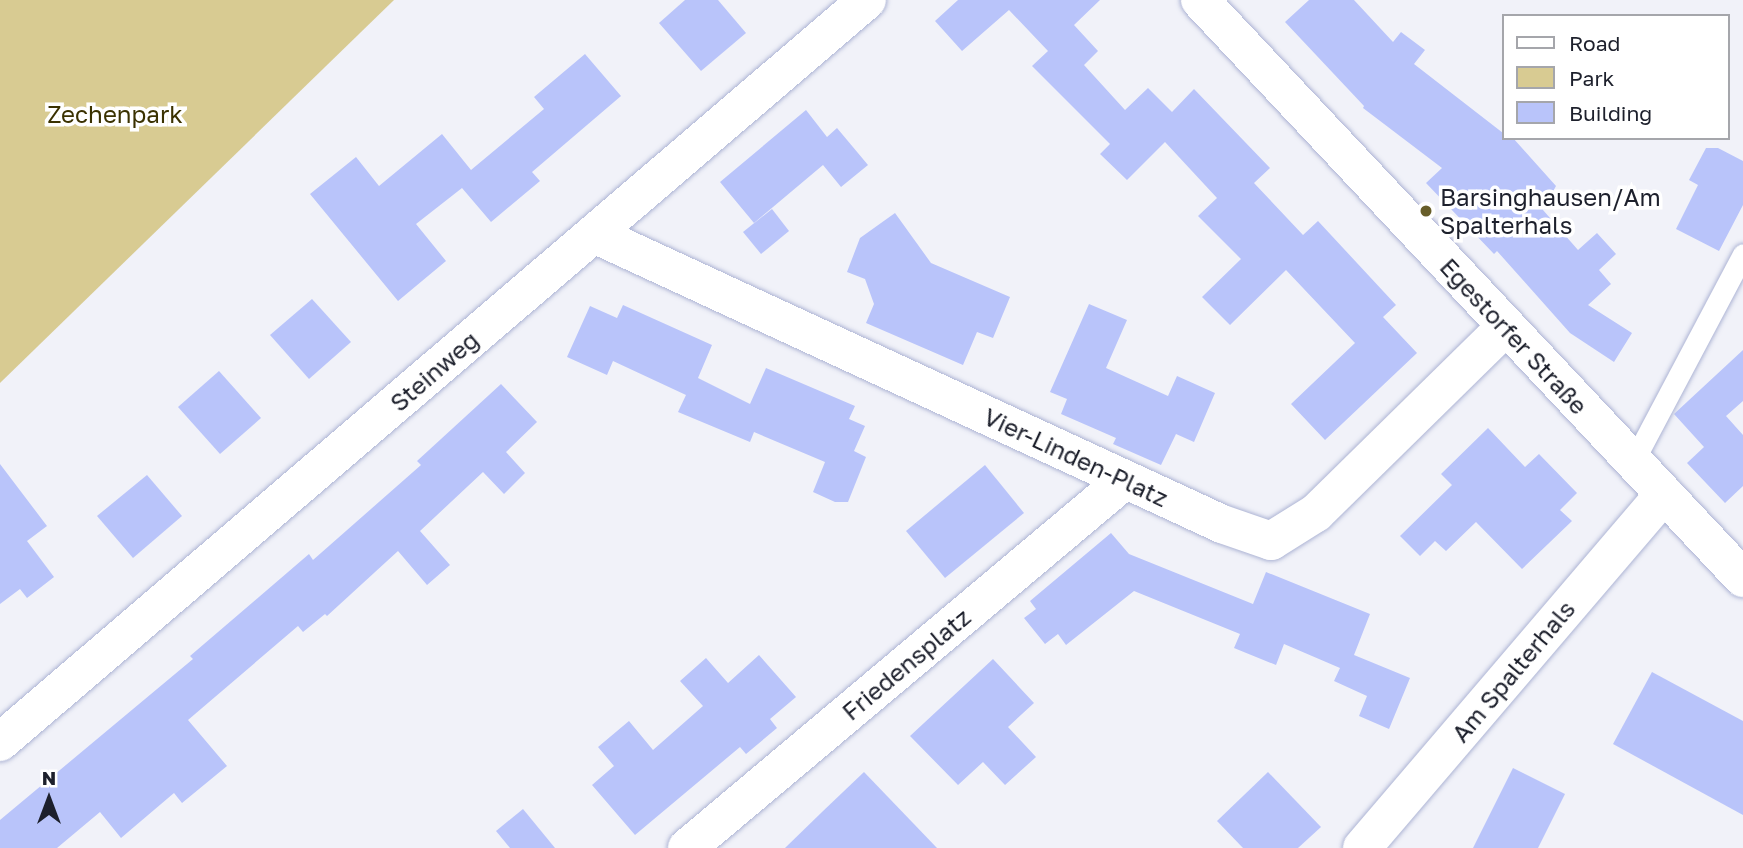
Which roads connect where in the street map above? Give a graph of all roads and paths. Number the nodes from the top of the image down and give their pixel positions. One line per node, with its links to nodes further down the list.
1 (867, 0): 3 (street, Steinweg)
2 (1200, 0): 5 (street, Egestorfer Straße)
3 (594, 234): 7 (street, Vier-Linden-Platz); 10 (street, Steinweg)
4 (1743, 254): 6 (lane)
5 (1506, 327): 6 (street, Egestorfer Straße); 7 (street, Vier-Linden-Platz)
6 (1633, 462): 8 (street, Egestorfer Straße)
7 (1125, 480): 11 (street, Friedensplatz)
8 (1664, 495): 9 (street, Egestorfer Straße); 12 (street, Am Spalterhals)
9 (1743, 578)
10 (0, 742)
11 (687, 848)
12 (1362, 848)

